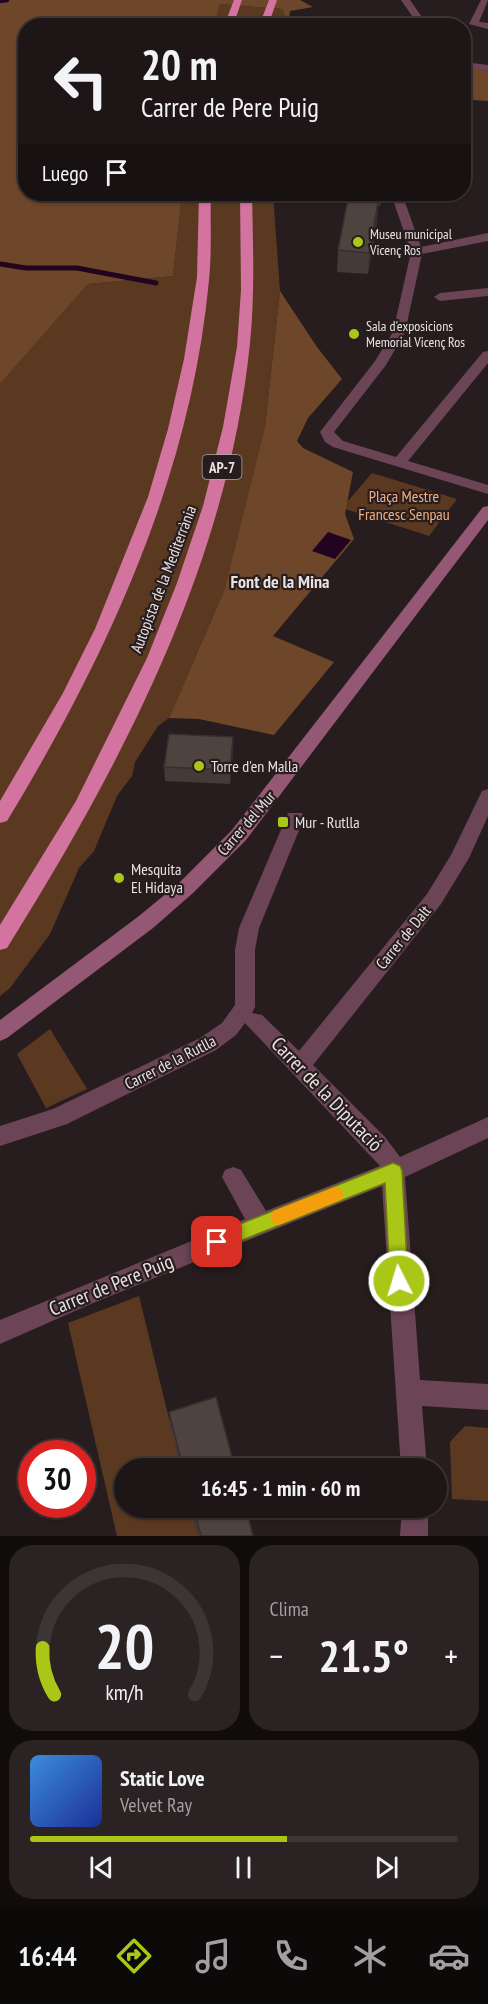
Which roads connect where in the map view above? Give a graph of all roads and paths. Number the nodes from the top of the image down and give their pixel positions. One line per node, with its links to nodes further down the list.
1 (405, 0): 7 (street)
2 (485, 0): 8 (street)
3 (238, 1): 5 (highway)
4 (272, 3): 6 (highway)
5 (231, 18)
6 (266, 18)
7 (418, 18)
8 (488, 26)
9 (471, 66): 10 (street)
10 (488, 68)
11 (205, 201): 23 (highway)
12 (246, 201): 25 (highway, Autopista de la Mediterrània / AP-7)
13 (399, 201): 15 (street)
14 (488, 237): 15 (street)
15 (417, 252): 19 (street)
16 (488, 292): 17 (street)
17 (440, 297)
18 (488, 355): 19 (street)
19 (399, 462): 20 (street)
20 (488, 490)
21 (488, 510): 27 (main road, Carrer del Mur)
22 (488, 796): 28 (street, Carrer de Dalt)
23 (0, 816)
24 (295, 818): 30 (street, Carrer de la Rutlla)
25 (0, 942)
26 (255, 1021): 28 (street, Carrer de la Diputació)
27 (0, 1032)
28 (299, 1066): 31 (street, Carrer de la Diputació)
29 (488, 1127): 31 (street, Carrer de Pere Puig)
30 (0, 1136)
31 (393, 1171): 33 (street, Carrer de Pere Puig); 35 (street)
32 (233, 1177): 33 (street)
33 (261, 1224): 34 (street, Carrer de Pere Puig)
34 (0, 1332)
35 (409, 1392): 36 (street); 37 (street)
36 (488, 1397)
37 (413, 1458)
38 (415, 1518): 39 (street)
39 (414, 1536)

